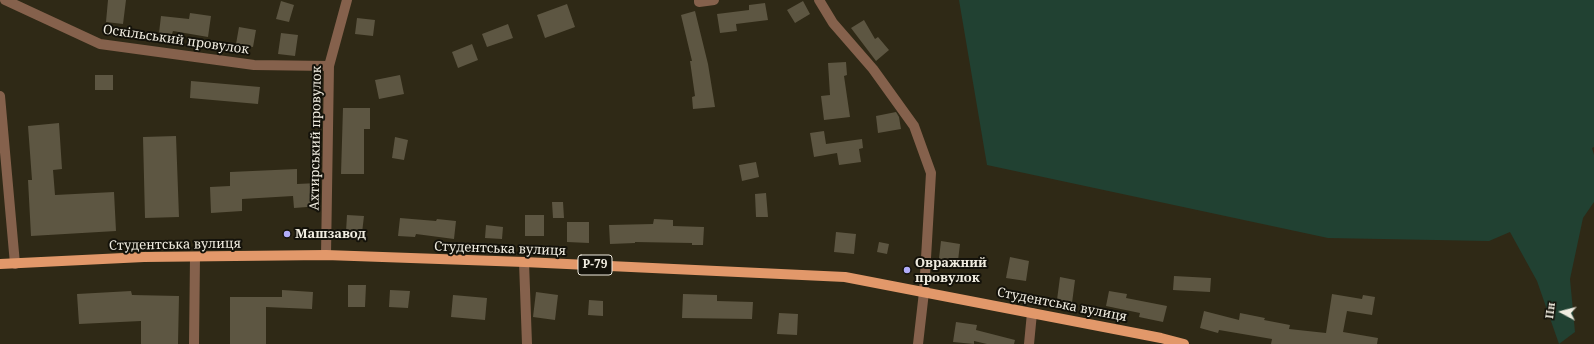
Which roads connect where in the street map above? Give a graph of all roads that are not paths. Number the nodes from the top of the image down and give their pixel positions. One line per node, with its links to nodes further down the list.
1 (5, 0): 6 (street, Оскільський провулок)
2 (347, 0): 6 (street, Ахтирський провулок)
3 (699, 0): 4 (street)
4 (714, 0)
5 (819, 0): 13 (street)
6 (329, 66): 8 (street, Ахтирський провулок)
7 (0, 96): 12 (street)
8 (326, 255): 9 (main road, Студентська вулиця / Р-79); 10 (main road, Студентська вулиця / Р-79)
9 (195, 257): 12 (main road, Студентська вулиця / Р-79); 15 (street)
10 (524, 262): 13 (main road, Студентська вулиця / Р-79); 16 (street)
11 (0, 264): 12 (main road, Студентська вулиця / Р-79)
12 (15, 264)
13 (924, 292): 14 (main road, Студентська вулиця / Р-79); 17 (street)
14 (1032, 313): 18 (street); 19 (main road, Студентська вулиця / Р-79)
15 (194, 344)
16 (527, 344)
17 (918, 344)
18 (1029, 344)
19 (1184, 344)

